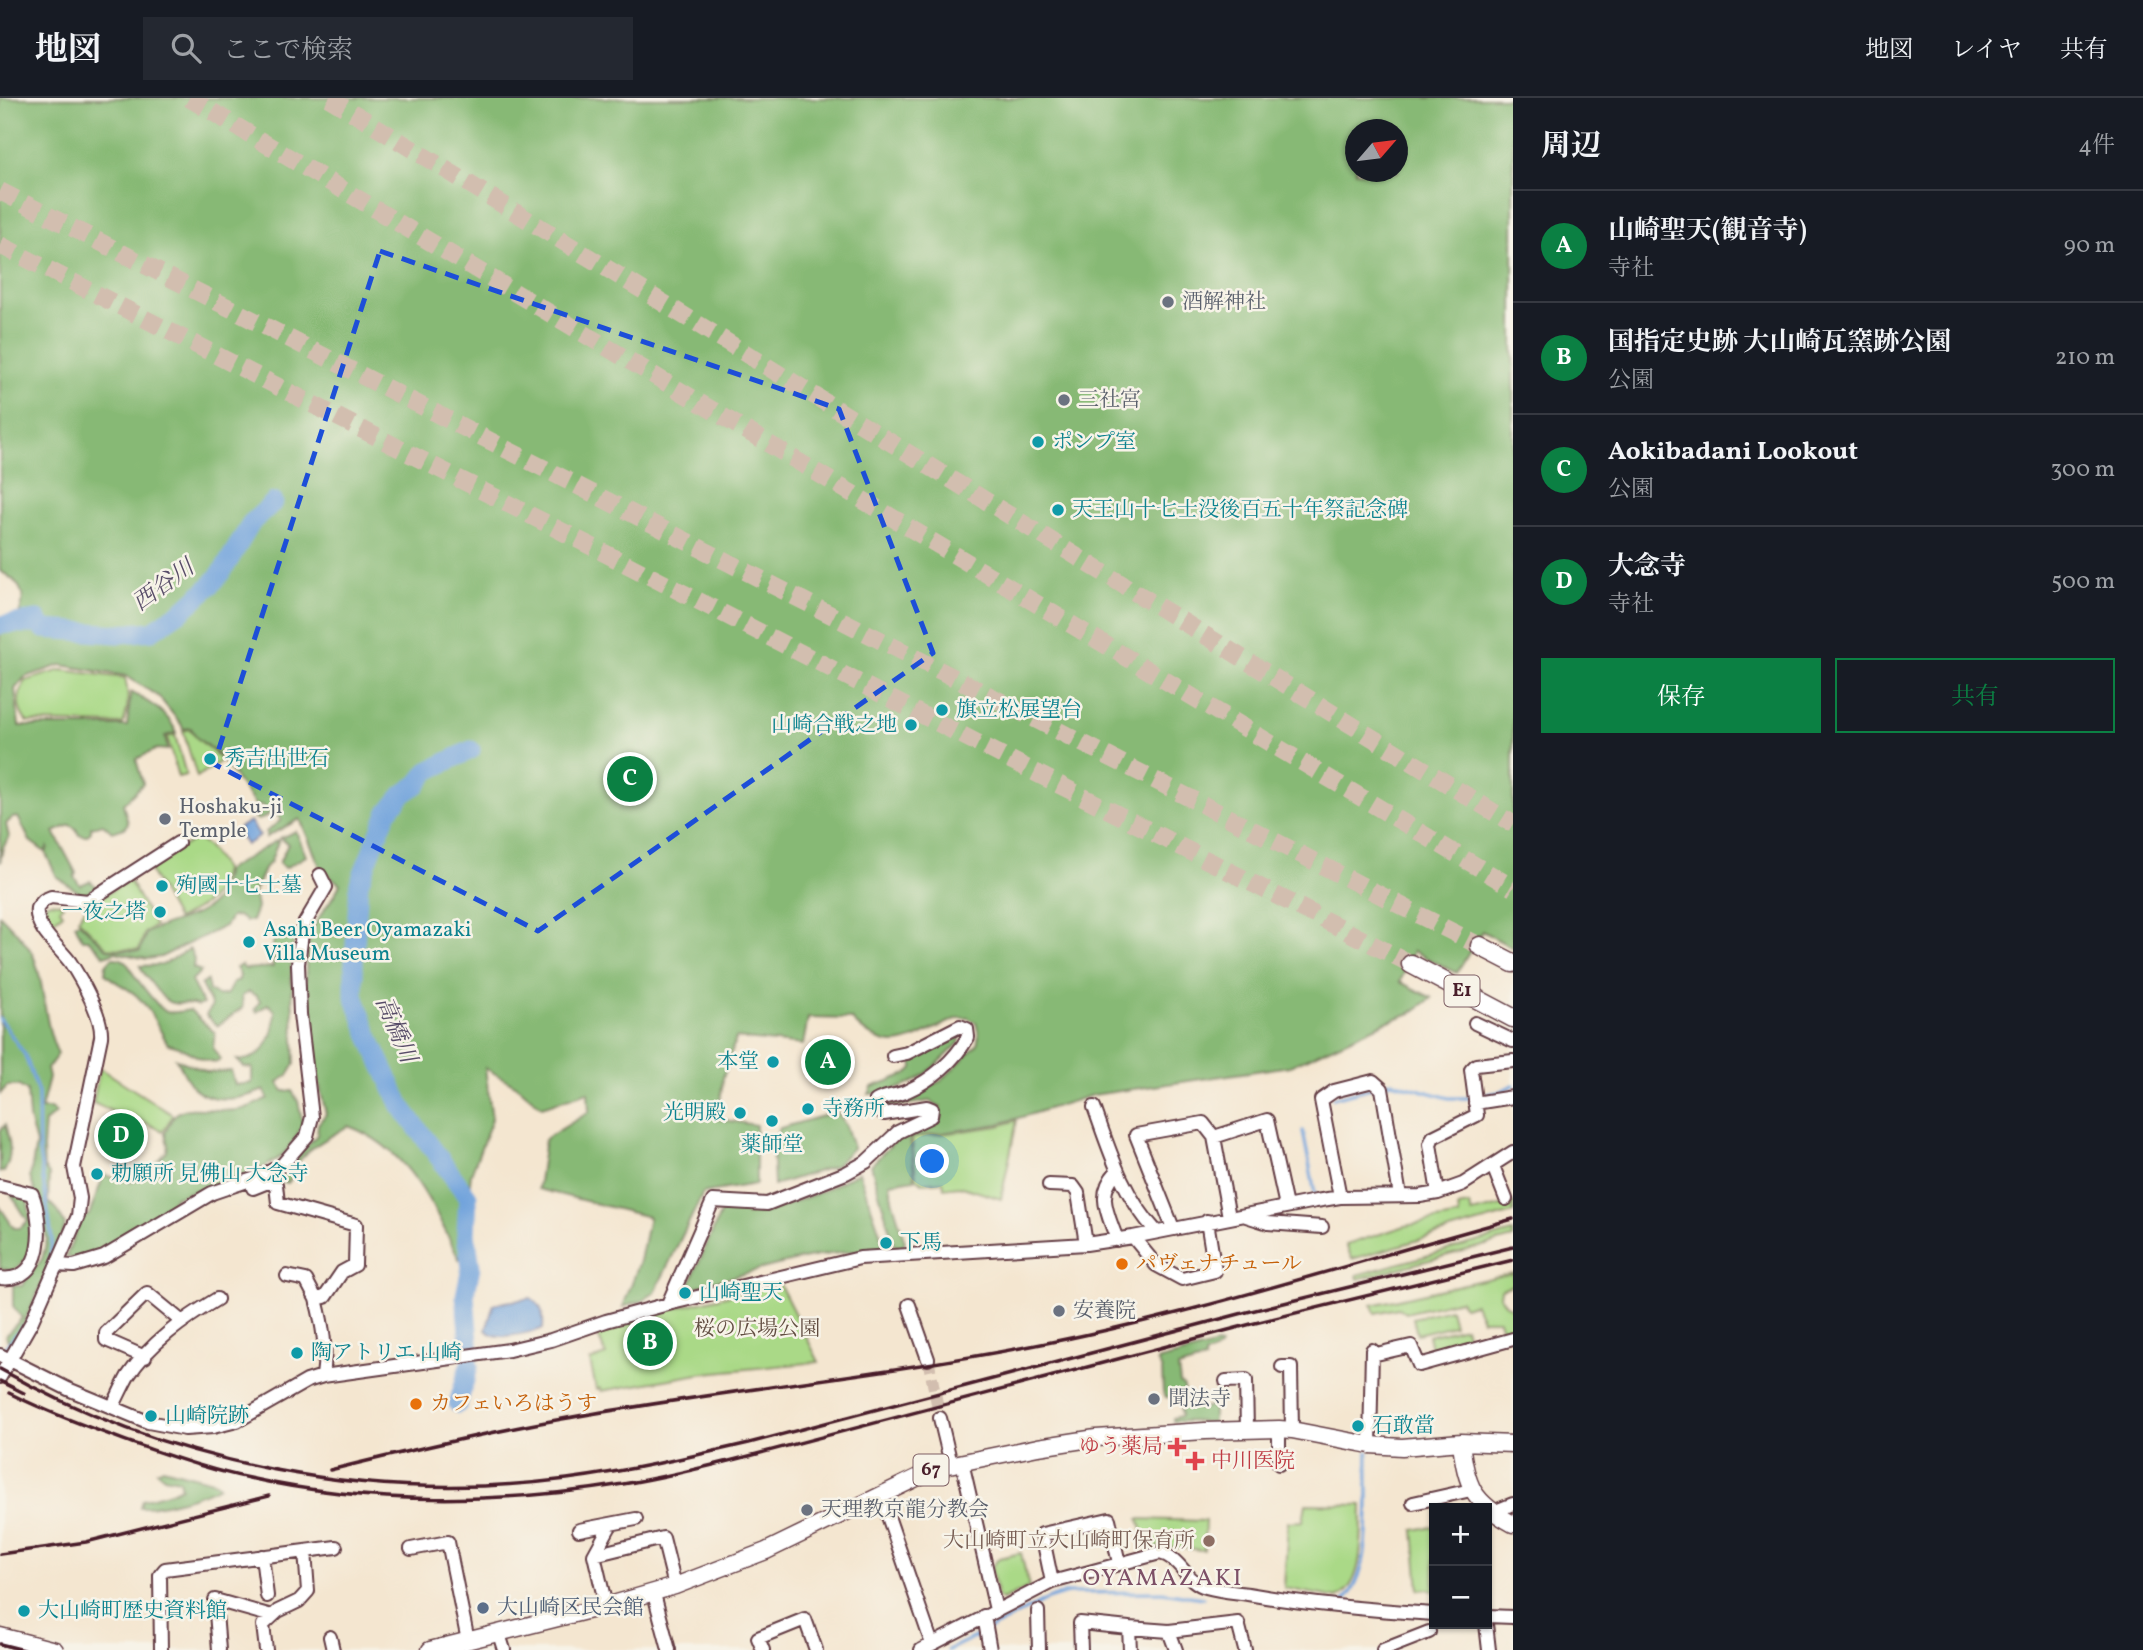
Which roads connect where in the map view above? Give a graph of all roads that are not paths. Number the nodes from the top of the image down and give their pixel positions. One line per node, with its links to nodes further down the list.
1 (178, 843): 35 (street)
2 (320, 875): 18 (street)
3 (1480, 946): 4 (highway, E1)
4 (1513, 963)
5 (1411, 964): 6 (highway, E1)
6 (1513, 1018)
7 (1475, 1023): 8 (street)
8 (1513, 1041)
9 (893, 1056): 40 (street)
10 (1513, 1060): 12 (street)
11 (1513, 1097): 12 (street)
12 (1475, 1103): 21 (street)
13 (1094, 1107): 17 (street)
14 (1214, 1138): 25 (street); 27 (street); 30 (street)
15 (1513, 1152): 16 (street)
16 (1493, 1166): 21 (street); 24 (street)
17 (1117, 1171): 31 (street); 33 (street)
18 (240, 1184): 35 (street); 39 (street)
19 (1049, 1185): 34 (street)
20 (0, 1186): 37 (street)
21 (1438, 1194): 22 (street)
22 (1400, 1196): 23 (street); 23 (street)
23 (1340, 1197): 25 (street)
24 (1506, 1199)
25 (1286, 1206): 26 (street)
26 (1243, 1214): 27 (street); 29 (street)
27 (1229, 1217): 28 (street)
28 (1207, 1222): 30 (street); 32 (street)
29 (1322, 1227)
30 (1173, 1228): 31 (street)
31 (1156, 1231): 32 (street)
32 (1133, 1237): 33 (street)
33 (1117, 1240): 34 (street)
34 (1086, 1244): 40 (street)
35 (57, 1265): 44 (street)
36 (287, 1276): 39 (street)
37 (0, 1278)
38 (217, 1299): 42 (street)
39 (316, 1299): 48 (street)
40 (668, 1304): 48 (street)
41 (909, 1305): 46 (street)
42 (180, 1321): 45 (street); 45 (street)
43 (1513, 1339): 57 (street)
44 (3, 1354): 49 (street); 51 (street)
45 (145, 1357): 51 (street)
46 (928, 1359)
47 (1282, 1367): 53 (street)
48 (323, 1376): 51 (street)
49 (0, 1377)
50 (1226, 1381): 54 (street)
51 (113, 1406)
52 (940, 1418): 58 (street)
53 (1286, 1429): 54 (main road, 67); 57 (main road, 67); 59 (street)
54 (1247, 1430): 58 (main road, 67)
55 (1461, 1442): 56 (main road, 67); 57 (main road, 67); 60 (main road)
56 (1513, 1444)
57 (1370, 1445)
58 (957, 1463): 61 (main road, 67); 85 (street)
59 (1279, 1464)
60 (1471, 1490): 62 (street); 64 (main road)
61 (881, 1496): 76 (main road, 67); 93 (street)
62 (1413, 1503)
63 (1513, 1504): 64 (street)
64 (1493, 1512): 67 (main road)
65 (636, 1519): 66 (street)
66 (611, 1524): 68 (street); 72 (street)
67 (1513, 1524)
68 (579, 1530)
69 (336, 1547): 71 (street)
70 (411, 1549): 92 (street)
71 (305, 1551): 73 (street); 82 (street)
72 (594, 1555): 76 (street); 79 (street)
73 (262, 1556): 78 (street); 95 (street)
74 (1119, 1563): 75 (street); 75 (street); 81 (street)
75 (1052, 1582): 85 (street)
76 (675, 1586): 77 (main road, 67)
77 (653, 1594): 79 (main road, 67); 100 (street)
78 (267, 1596)
79 (606, 1606): 90 (main road, 67)
80 (1038, 1611): 104 (street)
81 (1429, 1614)
82 (272, 1616): 96 (street); 97 (street)
83 (1492, 1616): 84 (street)
84 (1513, 1617)
85 (988, 1622): 93 (street); 103 (street)
86 (1129, 1628): 88 (street); 105 (street); 106 (street)
87 (1487, 1629): 110 (street)
88 (1169, 1631): 107 (street); 108 (street)
89 (1429, 1632): 109 (street)
90 (499, 1634): 92 (main road, 67); 99 (street)
91 (0, 1636): 94 (main road)
92 (468, 1641): 98 (main road, 67)
93 (926, 1647)
94 (55, 1650)
95 (161, 1650)
96 (219, 1650)
97 (267, 1650)
98 (430, 1650)
99 (504, 1650)
100 (669, 1650)
101 (763, 1650): 102 (street)
102 (816, 1650)
103 (990, 1650)
104 (1039, 1650)
105 (1081, 1650)
106 (1130, 1650)
107 (1176, 1650)
108 (1245, 1650)
109 (1384, 1650)
110 (1489, 1650)

